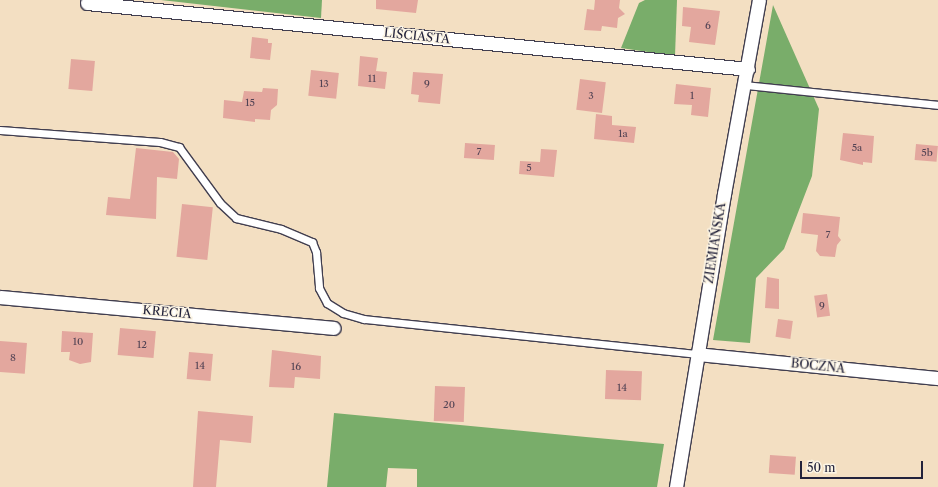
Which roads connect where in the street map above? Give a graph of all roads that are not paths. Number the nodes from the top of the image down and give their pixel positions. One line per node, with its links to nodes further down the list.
1 (759, 0): 3 (street, ZIEMIAŃSKA)
2 (87, 3): 3 (street, LIŚCIASTA)
3 (748, 69): 4 (street, ZIEMIAŃSKA)
4 (745, 85): 5 (lane); 9 (street, ZIEMIAŃSKA)
5 (938, 105)
6 (0, 130): 9 (lane)
7 (0, 297): 8 (street, KRECIA)
8 (334, 328)
9 (697, 354): 10 (street, BOCZNA); 11 (street, ZIEMIAŃSKA)
10 (938, 378)
11 (676, 487)

